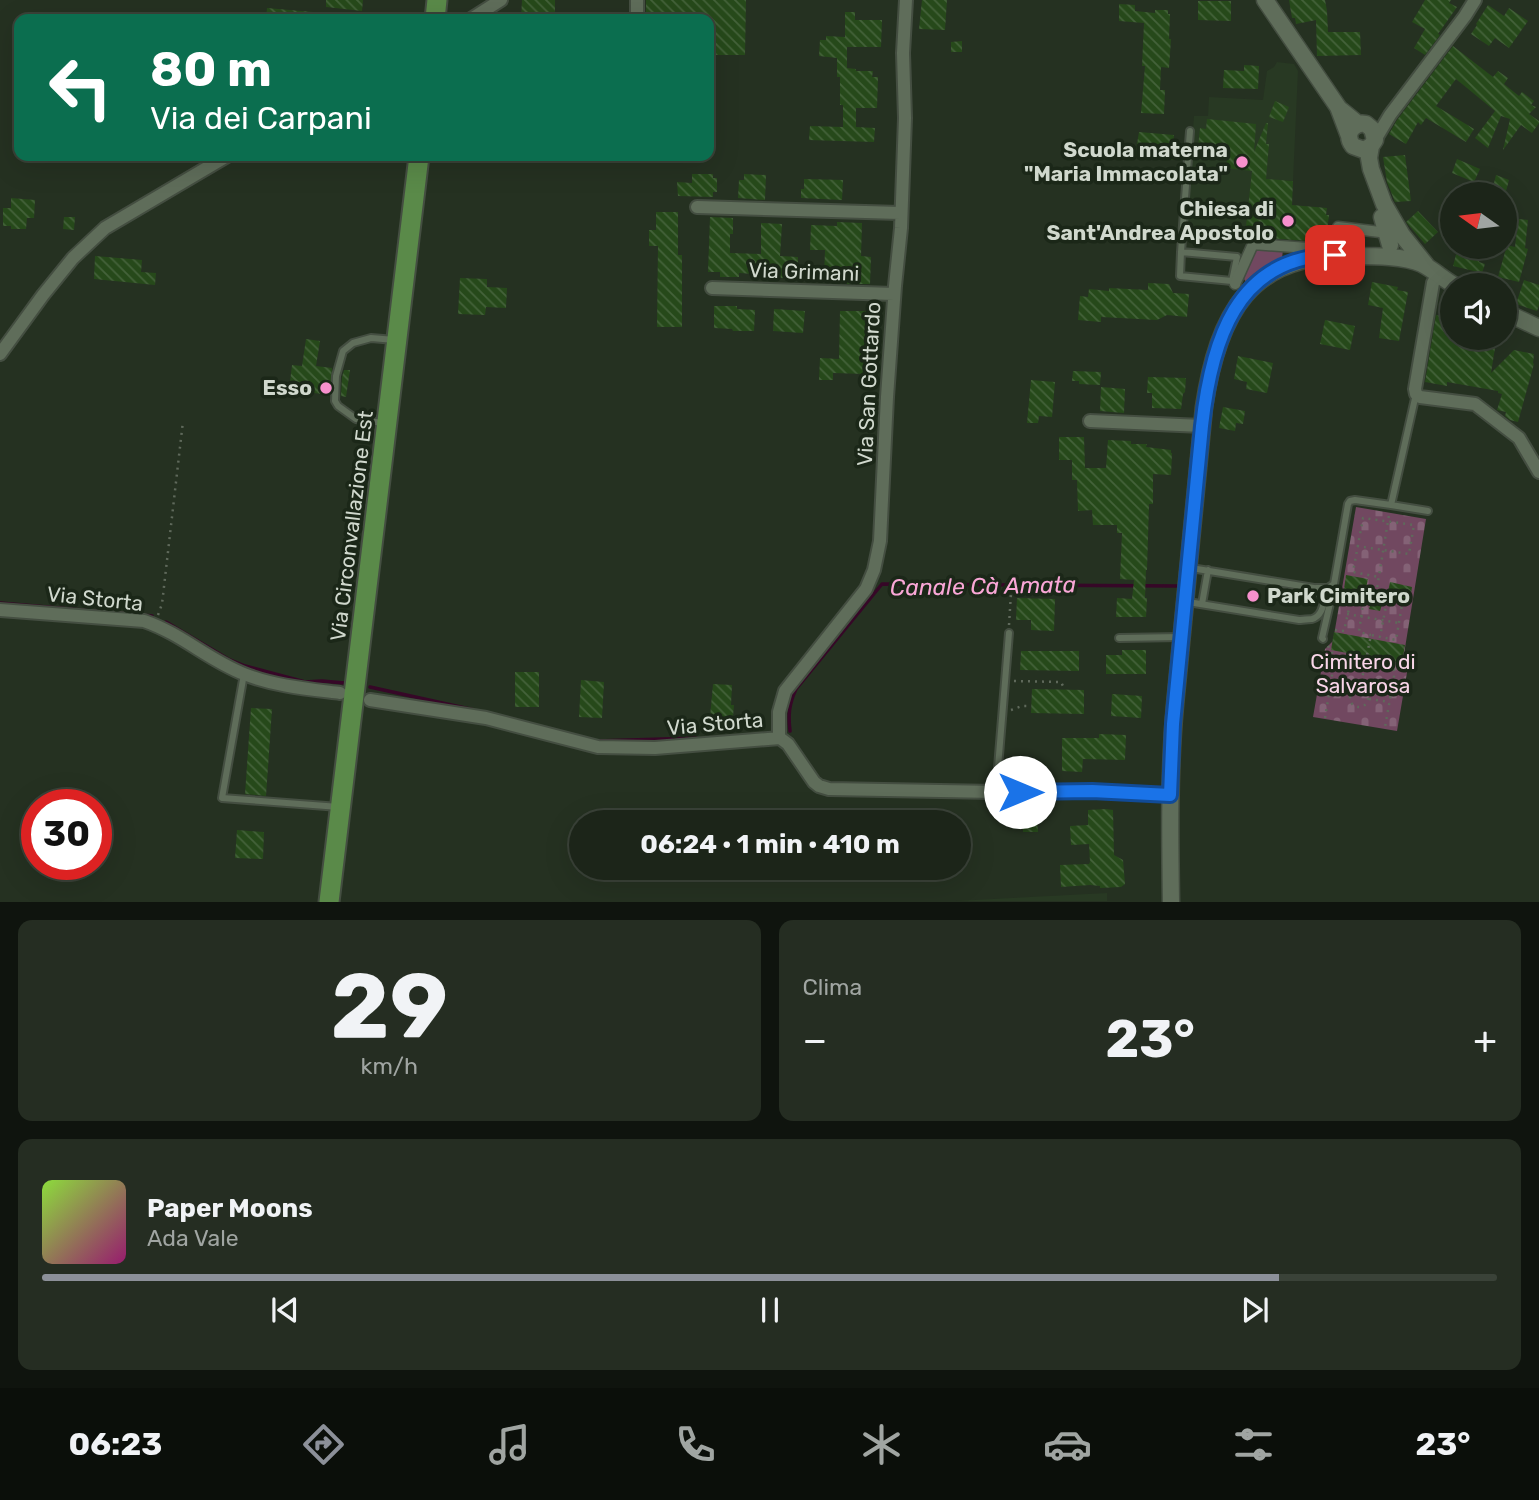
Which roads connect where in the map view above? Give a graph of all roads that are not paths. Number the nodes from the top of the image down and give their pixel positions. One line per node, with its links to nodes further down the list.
1 (501, 0): 5 (street)
2 (906, 0): 13 (street, Via San Gottardo)
3 (1265, 0): 8 (street)
4 (1475, 0): 6 (street)
5 (479, 14)
6 (1396, 107): 8 (street); 9 (street)
7 (1190, 131): 18 (lane)
8 (1356, 132): 9 (street); 9 (street); 17 (street)
9 (1373, 143): 17 (street)
10 (219, 161): 27 (street)
11 (418, 161): 26 (main road, Via Circonvallazione Est)
12 (698, 207): 13 (street)
13 (901, 213): 23 (street, Via San Gottardo)
14 (1338, 227): 15 (street)
15 (1380, 232)
16 (1308, 248): 21 (street)
17 (1399, 249): 19 (street); 21 (street)
18 (1181, 252): 21 (lane); 21 (lane)
19 (1433, 271): 20 (street); 28 (street)
20 (1440, 276)
21 (1238, 286): 31 (street)
22 (712, 288): 23 (street, Via Grimani)
23 (894, 294): 48 (street, Via San Gottardo)
24 (1517, 318): 25 (street)
25 (1539, 328)
26 (397, 340): 30 (main road, Via Circonvallazione Est); 30 (lane)
27 (0, 354)
28 (1416, 394): 32 (street); 33 (lane)
29 (1090, 421): 31 (street)
30 (387, 424): 51 (main road, Via Circonvallazione Est)
31 (1202, 426): 35 (street)
32 (1539, 472)
33 (1391, 505): 34 (lane); 37 (lane)
34 (1428, 511)
35 (1189, 568): 36 (lane); 39 (street)
36 (1208, 570): 38 (lane); 39 (lane)
37 (1334, 584): 38 (lane); 44 (lane)
38 (1314, 588): 39 (lane)
39 (1194, 603): 42 (street)
40 (0, 610): 45 (street, Via Storta)
41 (1009, 633): 49 (lane)
42 (1182, 637): 43 (lane); 50 (street)
43 (1119, 638)
44 (1323, 639)
45 (244, 674): 46 (street, Via Storta); 51 (lane)
46 (340, 693)
47 (370, 699): 48 (street, Via Storta)
48 (779, 738): 49 (street, Via Storta)
49 (996, 792): 50 (street, Via Storta)
50 (1170, 795): 53 (street)
51 (341, 807): 52 (main road, Via Circonvallazione Est)
52 (329, 901)
53 (1171, 901)

